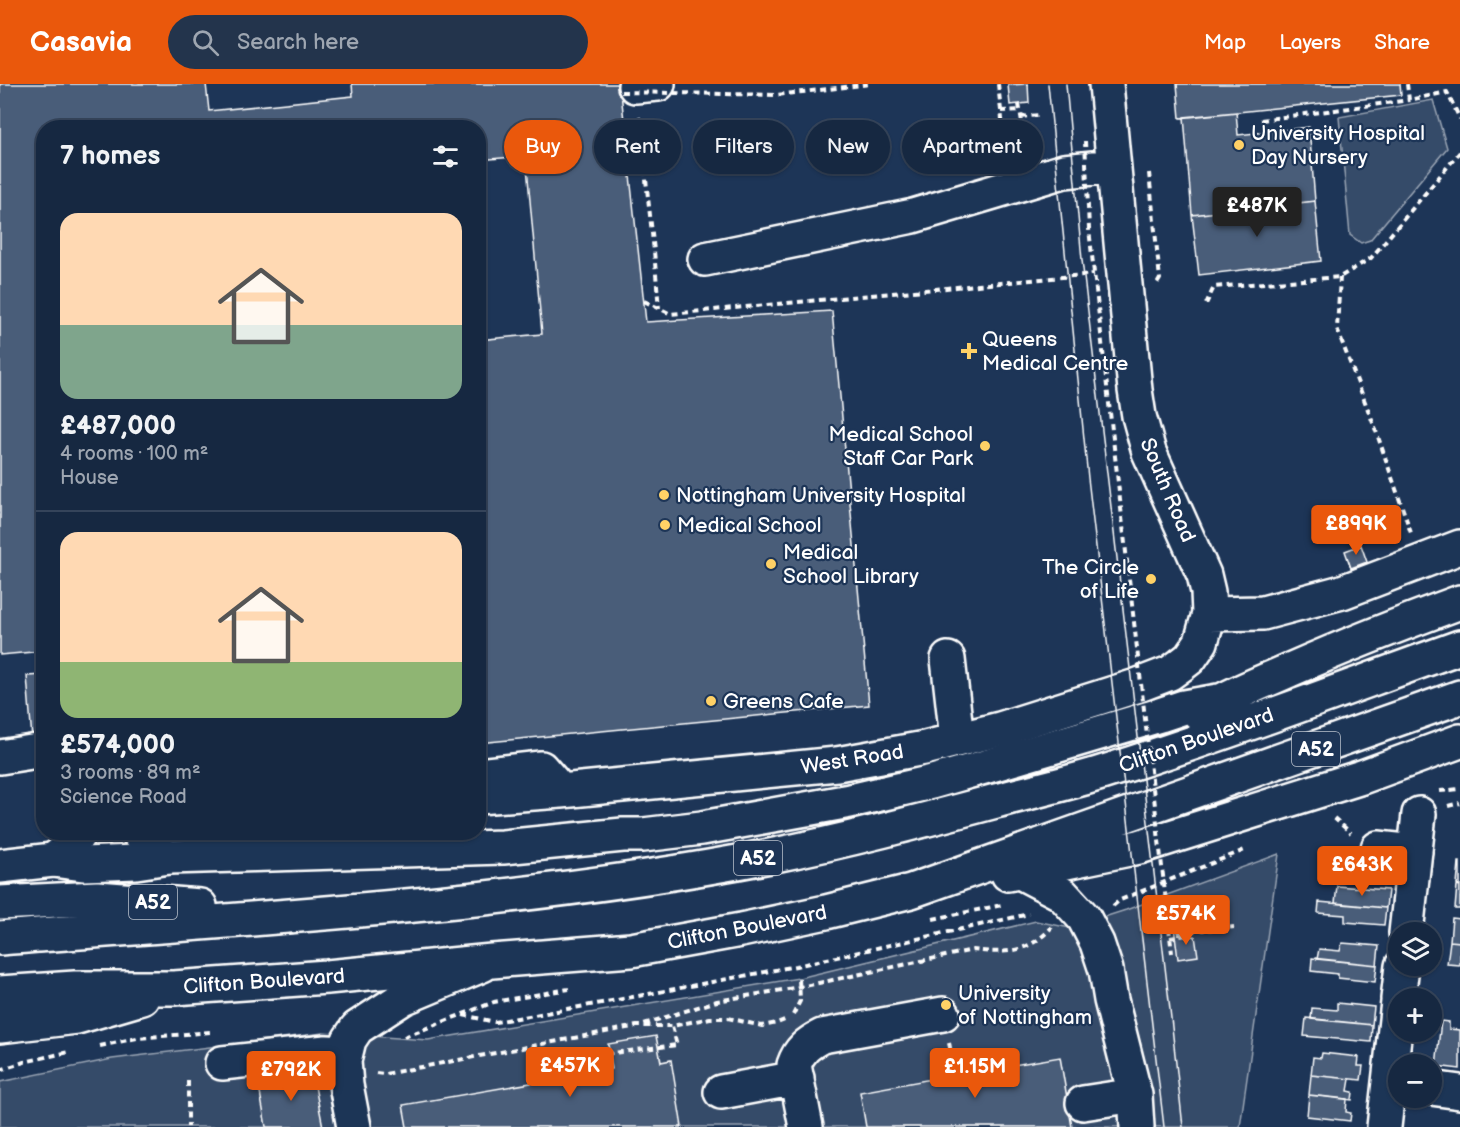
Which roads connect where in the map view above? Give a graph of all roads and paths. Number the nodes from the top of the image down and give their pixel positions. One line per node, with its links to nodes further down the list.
1 (870, 84): 5 (path, bridge)
2 (998, 84): 7 (path)
3 (1106, 84): 17 (main road, South Road)
4 (1407, 84): 6 (path)
5 (638, 94): 23 (path)
6 (1409, 100): 10 (path); 13 (path)
7 (1001, 111): 9 (path); 11 (path)
8 (1039, 116): 9 (path)
9 (1021, 117): 12 (path)
10 (1460, 119)
11 (1002, 120)
12 (1022, 120)
13 (1261, 120)
14 (1085, 141): 62 (path, bridge)
15 (1006, 150): 15 (path)
16 (1460, 152): 20 (path)
17 (1113, 166): 18 (main road); 19 (main road, South Road)
18 (705, 259)
19 (1124, 272): 23 (path); 27 (main road, South Road)
20 (1340, 277): 22 (path); 25 (path)
21 (644, 301): 23 (path)
22 (1206, 304)
23 (659, 309)
24 (1460, 547): 25 (main road)
25 (1422, 562): 27 (main road)
26 (1460, 602): 31 (main road)
27 (1205, 628): 32 (main road, West Road)
28 (1460, 647): 38 (main road, Clifton Boulevard / A52)
29 (948, 658): 32 (main road)
30 (1460, 697): 50 (main road, Clifton Boulevard / A52)
31 (1218, 701): 38 (main road); 46 (main road)
32 (957, 739): 37 (main road, West Road)
33 (1460, 741): 49 (main road)
34 (36, 751): 35 (main road)
35 (0, 757)
36 (486, 774): 37 (main road)
37 (561, 791): 39 (main road, West Road)
38 (1029, 792): 53 (main road, Clifton Boulevard / A52)
39 (486, 796)
40 (1419, 814): 45 (main road)
41 (75, 840): 47 (main road)
42 (145, 840): 46 (main road)
43 (1252, 847): 55 (path)
44 (1378, 848): 45 (main road)
45 (1415, 852): 56 (main road)
46 (169, 857): 47 (main road)
47 (53, 860): 48 (main road)
48 (0, 866)
49 (1020, 872): 50 (main road); 55 (main road)
50 (911, 891): 64 (main road, Clifton Boulevard / A52)
51 (0, 903): 53 (main road, A52)
52 (1176, 912): 58 (path); 60 (path); 60 (path)
53 (306, 914): 61 (main road, Clifton Boulevard)
54 (1037, 915): 73 (path)
55 (1100, 918): 89 (main road)
56 (1407, 922)
57 (1055, 924): 66 (path)
58 (1234, 927)
59 (1191, 934): 60 (path)
60 (1182, 935): 62 (path)
61 (0, 938)
62 (1170, 938): 63 (path)
63 (1172, 953)
64 (492, 961): 67 (main road, Clifton Boulevard / A52); 79 (main road)
65 (799, 978): 66 (path)
66 (800, 987): 71 (path); 72 (path)
67 (174, 988): 68 (main road, Clifton Boulevard); 70 (main road, A52)
68 (0, 993)
69 (943, 1014): 82 (main road)
70 (6, 1026)
71 (637, 1026): 72 (path); 79 (path)
72 (672, 1026): 78 (path)
73 (400, 1039)
74 (220, 1047): 75 (path); 79 (main road)
75 (91, 1048)
76 (80, 1050): 81 (path)
77 (951, 1050): 80 (path)
78 (596, 1055)
79 (345, 1061): 91 (main road)
80 (954, 1065)
81 (0, 1070)
82 (797, 1078): 85 (main road); 92 (main road)
83 (188, 1081): 90 (path)
84 (1442, 1090): 86 (main road)
85 (721, 1092)
86 (1460, 1092)
87 (1083, 1103): 89 (main road)
88 (1388, 1108): 93 (main road)
89 (1136, 1111)
90 (188, 1127)
91 (354, 1127)
92 (806, 1127)
93 (1384, 1127)

